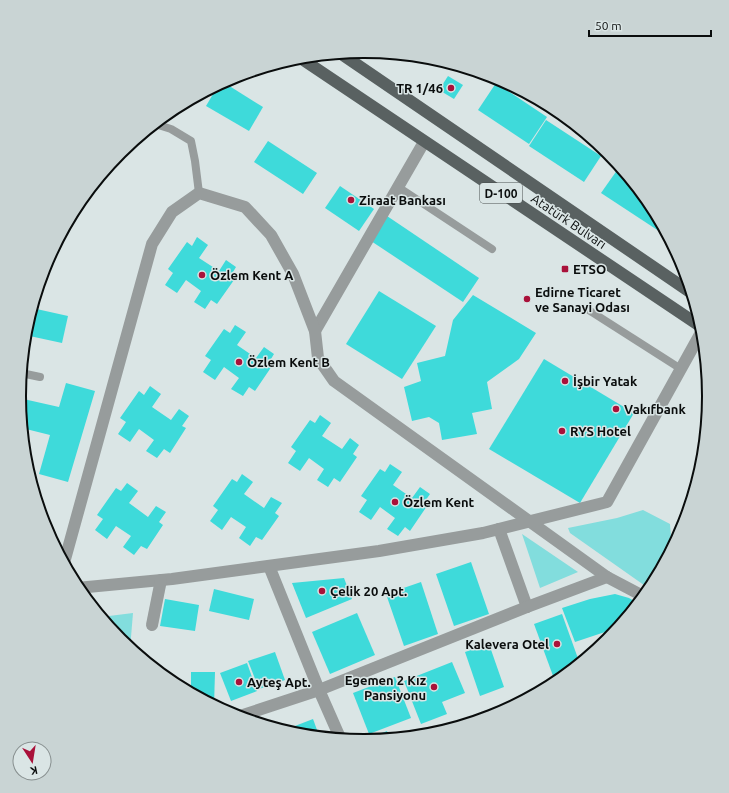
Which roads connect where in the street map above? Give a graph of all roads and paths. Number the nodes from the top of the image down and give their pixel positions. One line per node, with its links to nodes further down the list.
1 (347, 59): 8 (main road, Atatürk Bulvarı / D-100)
2 (307, 63): 4 (main road, Atatürk Bulvarı / D-100)
3 (161, 126): 6 (lane)
4 (424, 142): 5 (street); 10 (main road, Atatürk Bulvarı / D-100)
5 (398, 187): 7 (lane); 11 (street)
6 (199, 193): 11 (street); 18 (street)
7 (492, 249)
8 (685, 289)
9 (587, 309): 13 (lane)
10 (694, 322)
11 (315, 331): 16 (street)
12 (698, 338): 13 (street)
13 (681, 369): 16 (street)
14 (27, 374): 15 (lane)
15 (40, 377)
16 (530, 522): 17 (street); 20 (street)
17 (499, 529): 19 (street); 24 (street)
18 (66, 556)
19 (269, 566): 21 (street); 26 (street)
20 (607, 577): 23 (street); 24 (street)
21 (161, 580): 22 (street); 25 (street)
22 (85, 587)
23 (639, 594)
24 (527, 607): 26 (street)
25 (152, 625)
26 (319, 690): 27 (street); 28 (street)
27 (247, 714)
28 (338, 734)

